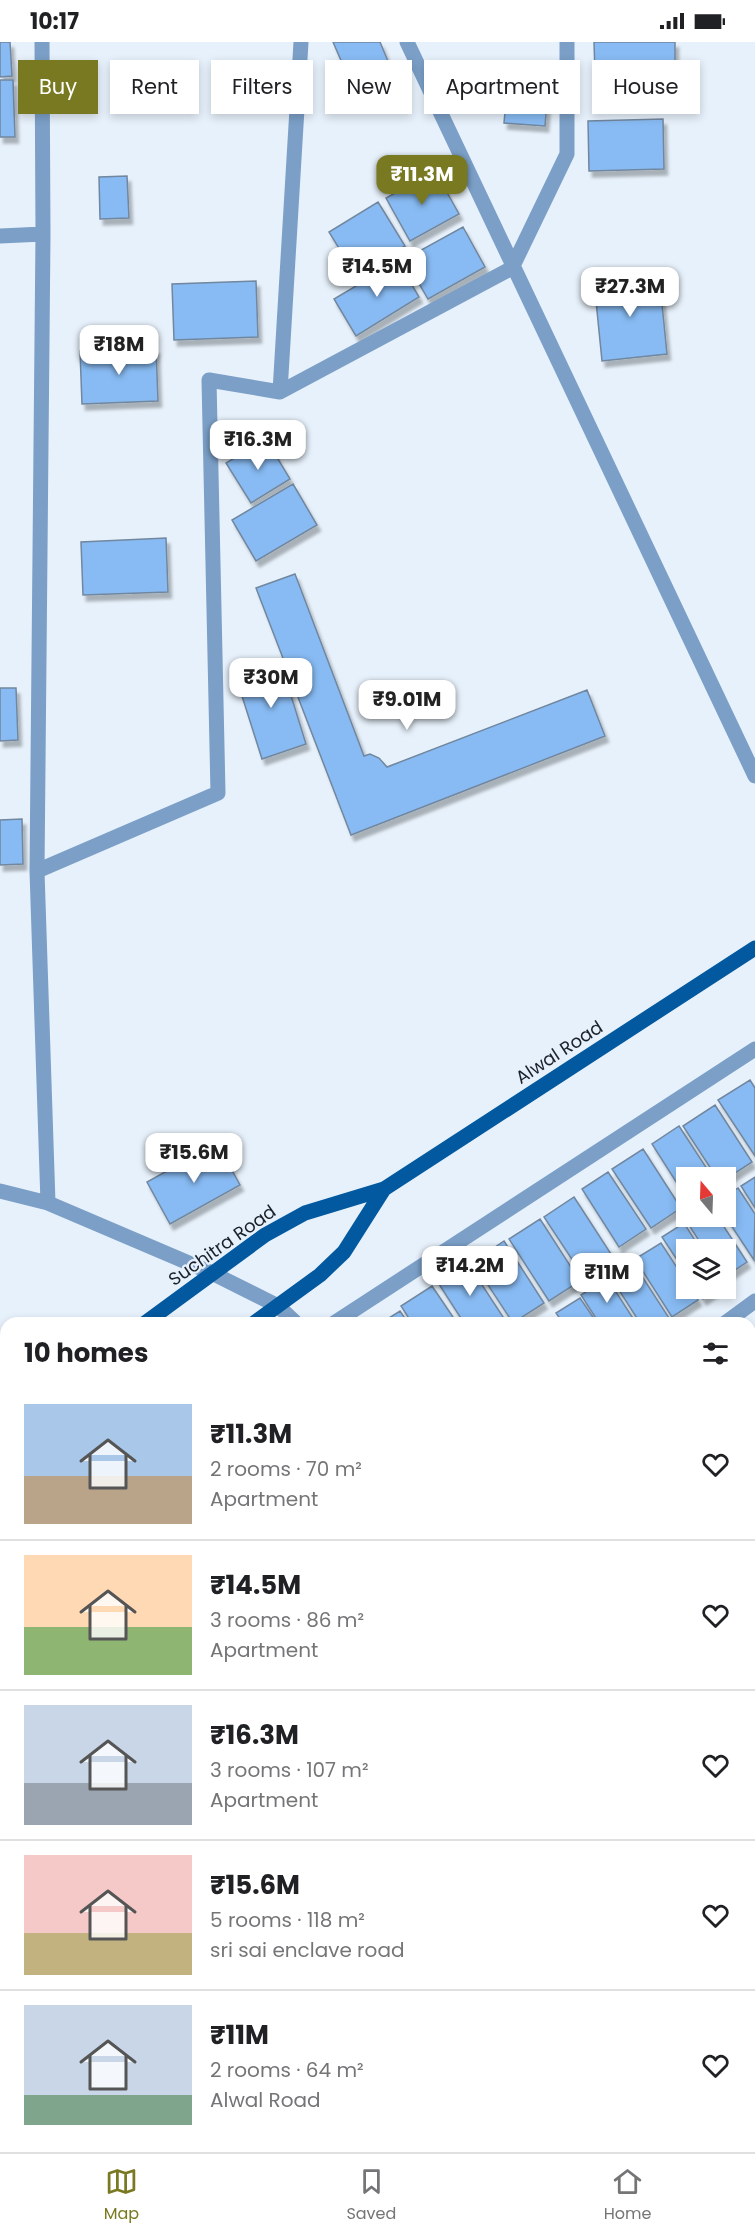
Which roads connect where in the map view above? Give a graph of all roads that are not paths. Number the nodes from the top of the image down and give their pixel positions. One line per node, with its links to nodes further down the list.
1 (42, 42): 5 (street)
2 (301, 42): 8 (street)
3 (407, 42): 7 (street)
4 (567, 42): 7 (street)
5 (43, 234): 6 (street); 10 (street)
6 (0, 236)
7 (512, 268): 8 (street); 9 (street)
8 (280, 392): 10 (street)
9 (755, 776)
10 (37, 871): 15 (street)
11 (755, 948): 13 (main road, Alwal Road)
12 (755, 1049): 22 (street)
13 (384, 1189): 16 (main road, Suchitra Road); 18 (main road)
14 (0, 1191): 15 (street)
15 (48, 1203): 16 (street)
16 (212, 1273): 18 (street); 19 (main road, Suchitra Road)
17 (755, 1301): 23 (street)
18 (278, 1306): 20 (main road); 21 (street)
19 (153, 1317)
20 (262, 1317)
21 (290, 1317)
22 (343, 1317)
23 (733, 1317)

